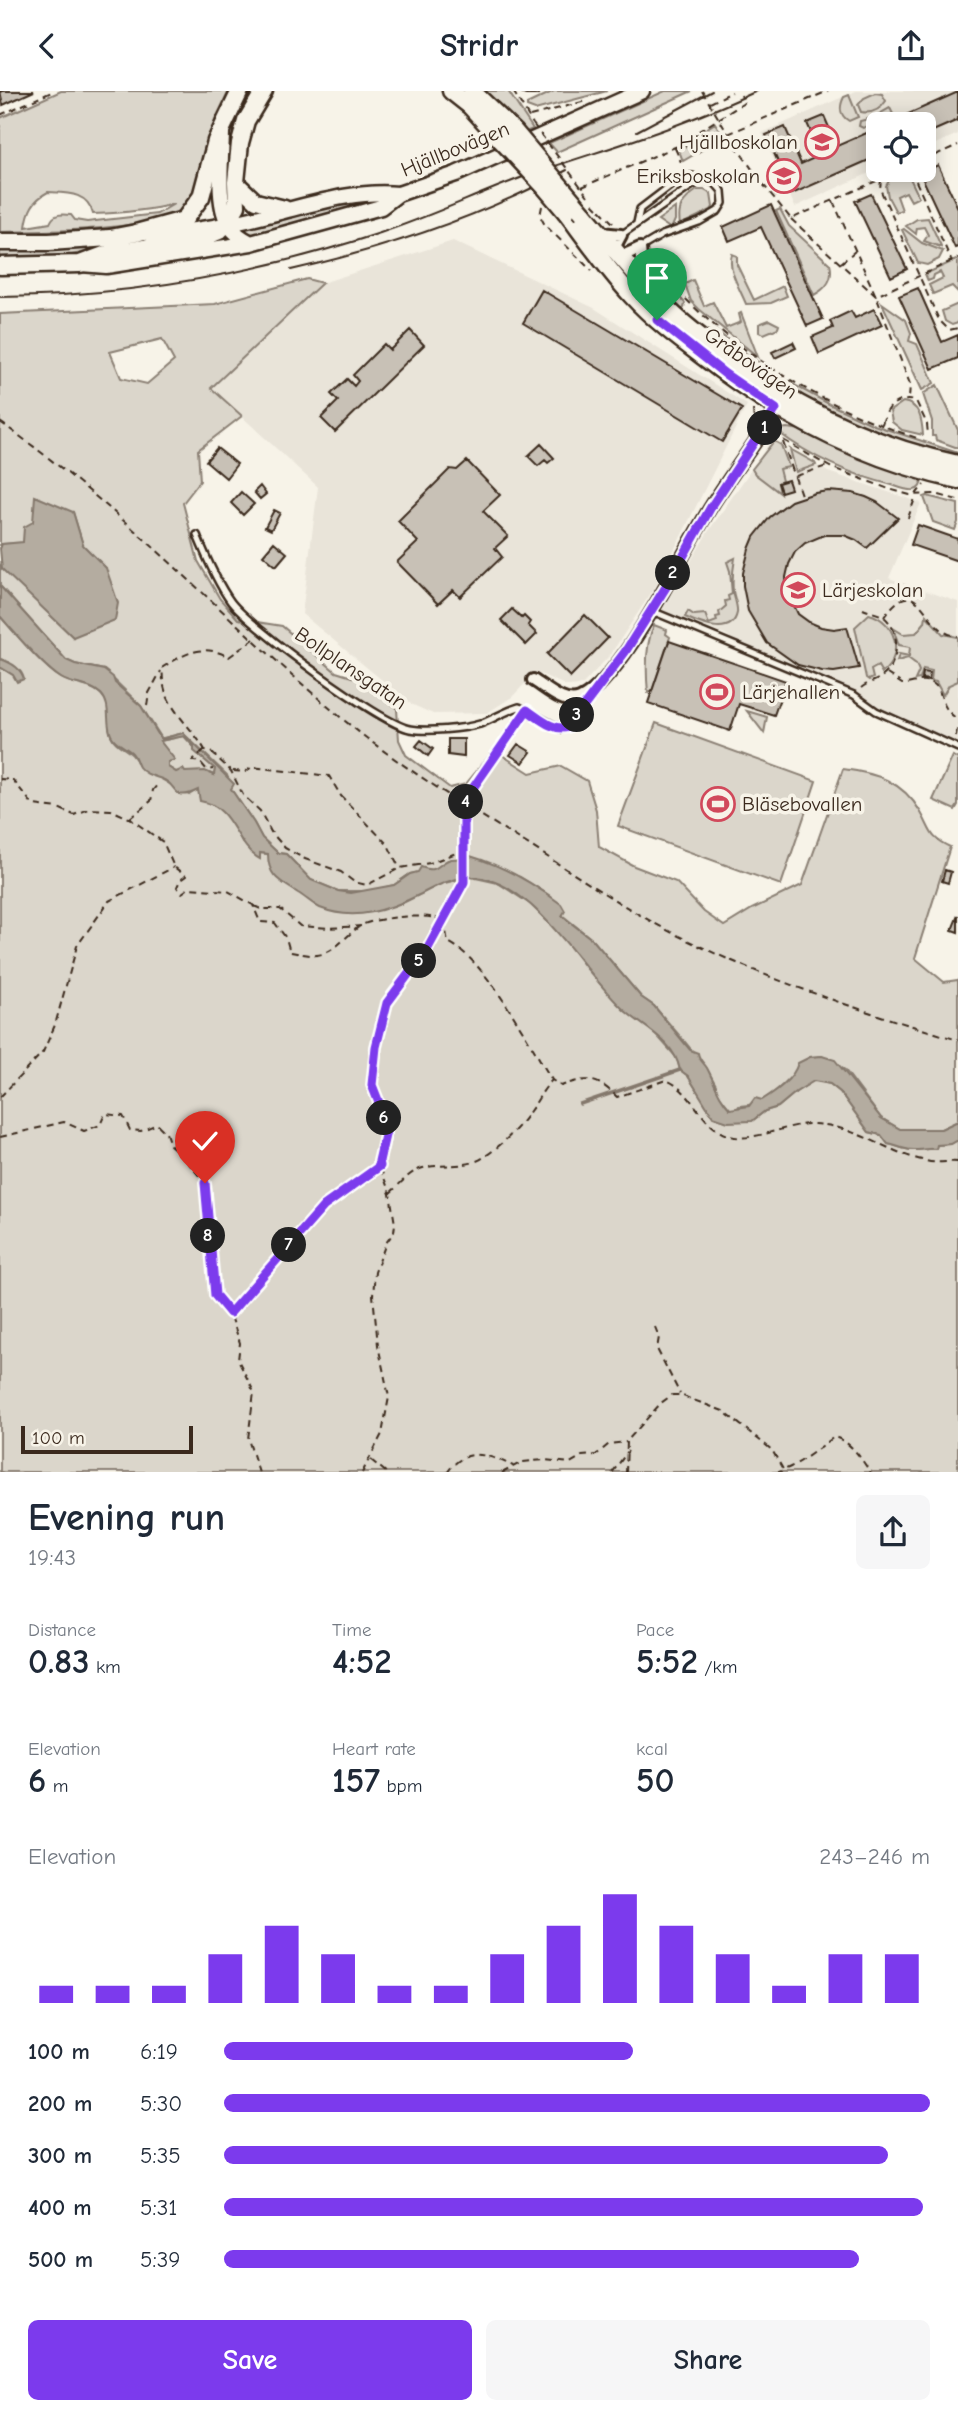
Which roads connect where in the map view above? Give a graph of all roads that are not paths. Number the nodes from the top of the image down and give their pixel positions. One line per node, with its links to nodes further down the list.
1 (240, 91): 8 (main road)
2 (264, 91): 11 (main road)
3 (451, 91): 9 (main road, Gråbovägen)
4 (472, 91): 9 (main road, Gråbovägen)
5 (526, 91): 6 (lane)
6 (536, 91)
7 (642, 91): 12 (street, Hjällbovägen)
8 (222, 131): 14 (street); 16 (main road)
9 (508, 136): 19 (main road, Gråbovägen, bridge); 19 (main road, Gråbovägen, bridge)
10 (706, 180): 15 (lane); 15 (lane); 20 (lane)
11 (236, 182): 13 (street, Hjällbovägen); 14 (main road)
12 (398, 194): 13 (street, Hjällbovägen); 18 (street, Hjällbovägen)
13 (290, 208): 14 (street, Hjällbovägen)
14 (227, 223): 16 (street, Hjällbovägen); 18 (street); 21 (main road)
15 (637, 223): 19 (lane)
16 (136, 233): 17 (main road, Hjällbovägen)
17 (0, 242)
18 (251, 243): 21 (street, Hjällbovägen)
19 (618, 247): 20 (street); 23 (main road, Gråbovägen); 24 (main road, Gråbovägen)
20 (640, 248): 23 (street)
21 (80, 264): 22 (main road, Hjällbovägen)
22 (0, 266)
23 (643, 280): 24 (main road, Gråbovägen)
24 (781, 402): 25 (main road, Gråbovägen); 26 (main road, Gråbovägen); 28 (street)
25 (958, 464)
26 (958, 480)
27 (197, 535): 30 (lane, Bollplansgatan)
28 (651, 611): 30 (street); 31 (lane)
29 (533, 680): 30 (street)
30 (595, 691)
31 (957, 748)

